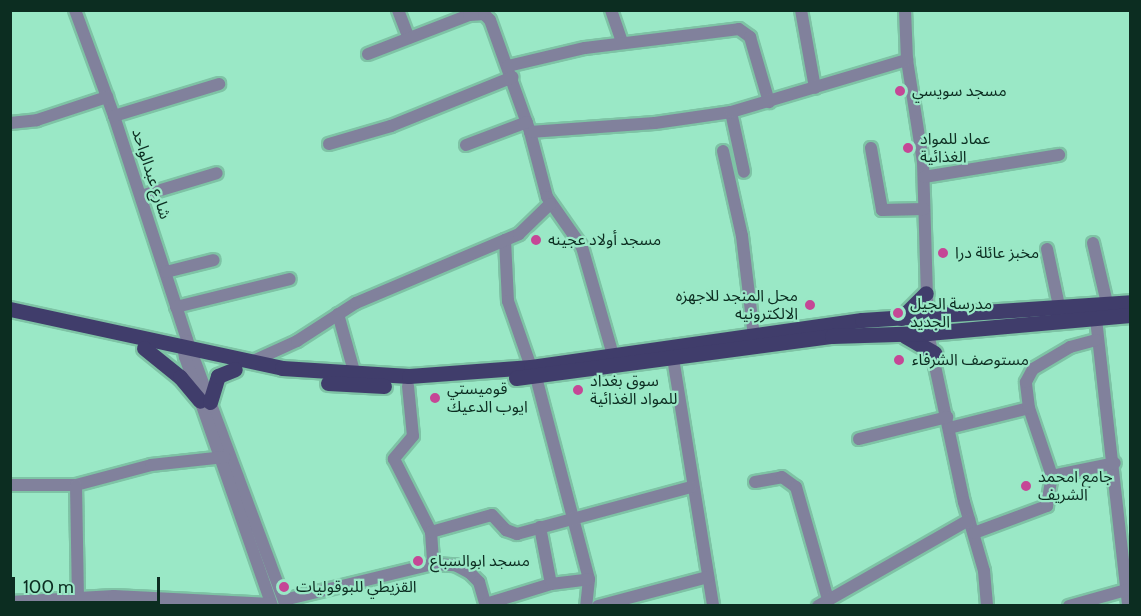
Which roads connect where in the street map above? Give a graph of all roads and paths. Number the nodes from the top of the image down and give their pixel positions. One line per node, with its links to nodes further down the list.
1 (75, 10): 15 (street, شارع عبدالواحد)
2 (398, 10): 8 (street)
3 (611, 10): 9 (street)
4 (801, 10): 14 (street)
5 (905, 10): 11 (street)
6 (486, 12): 7 (street); 12 (street)
7 (468, 13): 8 (street)
8 (410, 38): 10 (street)
9 (621, 42): 12 (street); 16 (street)
10 (368, 54)
11 (907, 60): 14 (street); 28 (street)
12 (510, 71): 20 (street); 21 (street)
13 (219, 84): 18 (street)
14 (815, 88): 16 (street)
15 (107, 97): 18 (street, شارع عبدالواحد); 19 (street)
16 (769, 102): 17 (street)
17 (731, 112): 20 (street); 26 (street)
18 (114, 116): 29 (street, شارع عبدالواحد)
19 (11, 123)
20 (529, 127): 22 (street); 30 (street)
21 (328, 144)
22 (466, 145)
23 (871, 148): 31 (street)
24 (723, 152): 52 (street)
25 (1059, 155): 28 (street)
26 (744, 172)
27 (217, 173): 29 (street)
28 (924, 177): 31 (street)
29 (141, 196): 36 (street, شارع عبدالواحد)
30 (550, 204): 32 (street); 57 (street)
31 (924, 209): 38 (street)
32 (505, 240): 44 (street); 61 (street)
33 (1093, 243): 40 (street)
34 (1047, 249): 41 (street)
35 (214, 260): 36 (street)
36 (166, 272): 42 (street, شارع عبدالواحد)
37 (290, 279): 42 (street)
38 (926, 293): 46 (street); 48 (main road)
39 (1131, 302): 40 (main road)
40 (1107, 303): 41 (main road)
41 (1059, 306): 46 (main road)
42 (176, 307): 55 (street, شارع عبدالواحد)
43 (10, 309): 55 (main road)
44 (338, 314): 59 (street); 62 (street)
45 (1131, 315): 49 (main road)
46 (926, 316): 48 (main road); 50 (street)
47 (10, 317): 54 (main road)
48 (901, 318): 52 (main road)
49 (1096, 319): 50 (main road); 53 (street)
50 (928, 333): 51 (main road); 56 (street)
51 (899, 334): 56 (main road); 58 (main road)
52 (754, 336): 57 (main road)
53 (1096, 340): 65 (street); 69 (street)
54 (144, 348): 55 (main road); 64 (main road)
55 (189, 351): 59 (main road); 60 (main road); 64 (street, شارع عبدالواحد)
56 (934, 353): 66 (street)
57 (613, 355): 61 (main road)
58 (673, 358): 61 (main road); 74 (street)
59 (251, 362): 62 (main road)
60 (235, 369): 63 (main road); 64 (main road)
61 (533, 372): 62 (main road); 63 (main road); 75 (street)
62 (355, 375)
63 (408, 386): 78 (street)
64 (205, 401): 68 (street, شارع عبدالواحد)
65 (1029, 408): 66 (street); 70 (street)
66 (948, 423): 67 (street); 76 (street)
67 (859, 439)
68 (224, 457): 73 (street); 91 (street); 92 (street)
69 (1115, 463): 70 (street); 84 (street)
70 (1052, 477): 79 (street)
71 (755, 482): 90 (street)
72 (10, 485): 73 (street)
73 (76, 485): 86 (street)
74 (691, 487): 75 (street); 81 (street)
75 (575, 519): 77 (street); 82 (street)
76 (969, 520): 79 (street); 85 (street)
77 (540, 527): 78 (street); 83 (street)
78 (430, 532): 80 (street)
79 (974, 533): 98 (street)
80 (433, 564): 91 (street); 93 (street)
81 (708, 577): 95 (street); 96 (street)
82 (589, 579): 83 (street); 94 (street)
83 (551, 584): 93 (street)
84 (1129, 590): 99 (street); 100 (street)
85 (842, 591): 90 (street); 97 (street)
86 (78, 600): 87 (street); 88 (street)
87 (115, 601): 89 (street)
88 (10, 602)
89 (189, 602): 92 (street)
90 (823, 602)
91 (285, 603)
92 (272, 605)
93 (486, 605)
94 (586, 606)
95 (598, 606)
96 (713, 606)
97 (842, 606)
98 (987, 606)
99 (1069, 606)
100 (1128, 606)

